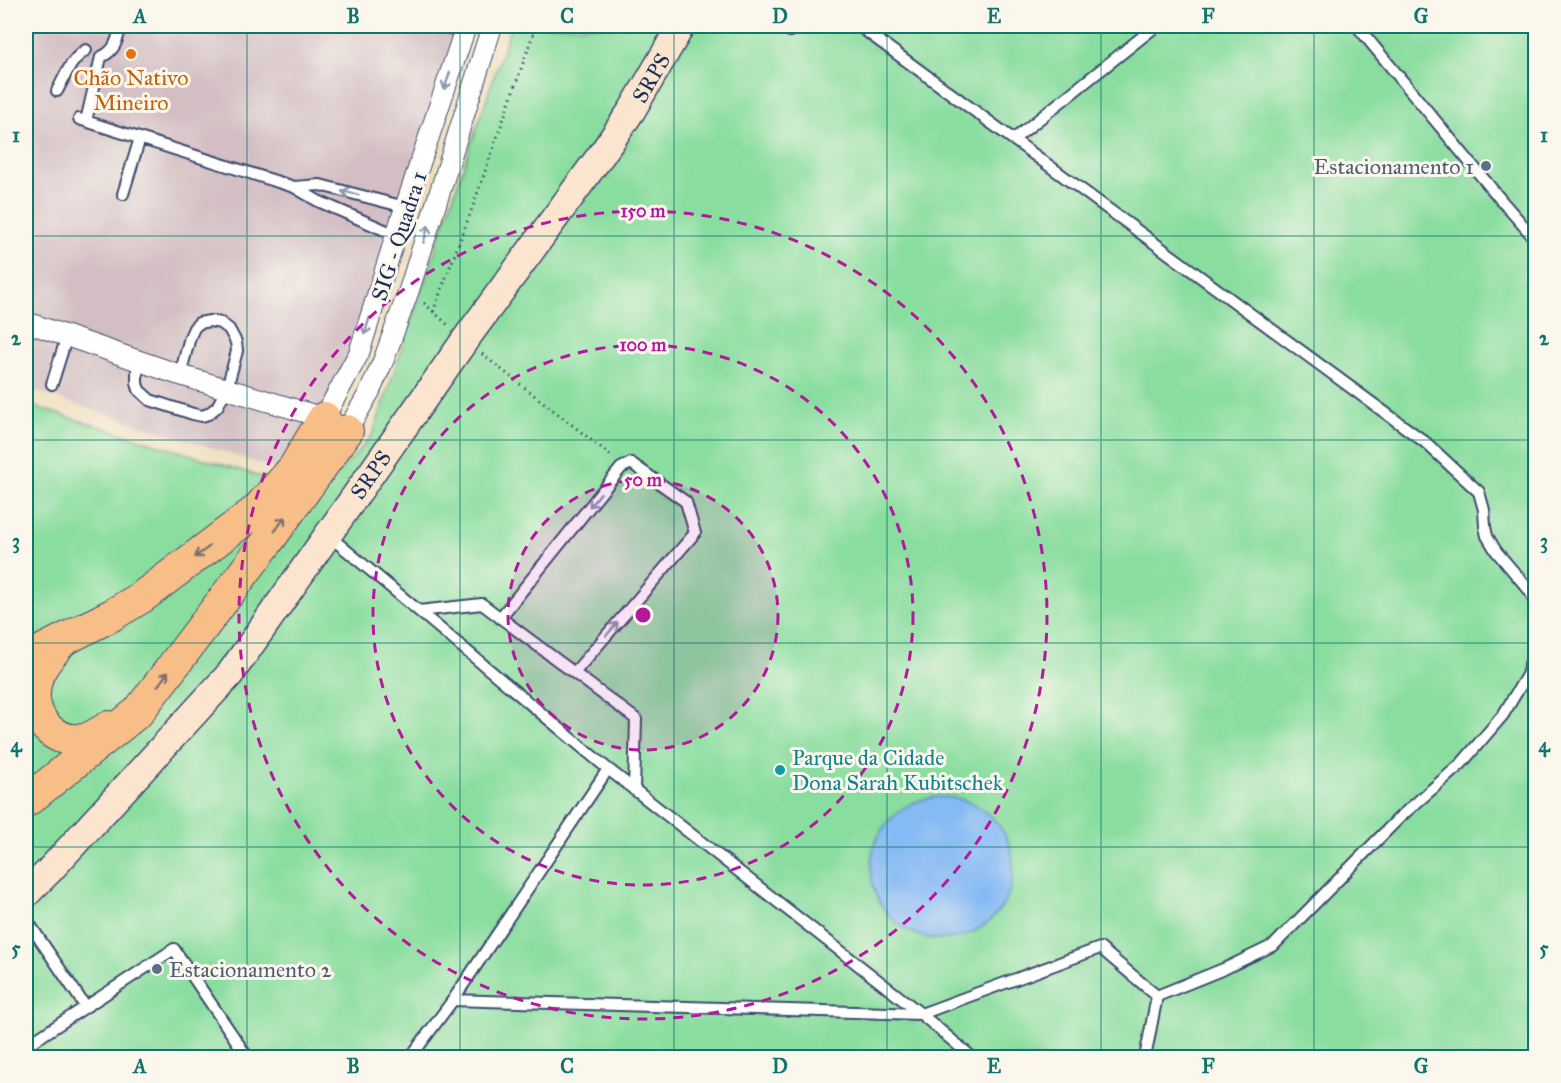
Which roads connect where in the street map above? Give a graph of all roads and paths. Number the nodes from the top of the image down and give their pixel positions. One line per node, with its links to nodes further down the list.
1 (121, 26): 12 (lane)
2 (442, 26): 9 (lane)
3 (492, 26): 19 (street, SIG - Quadra 1, one-way to 3)
4 (536, 26): 20 (path)
5 (681, 26): 23 (main road, SRPS)
6 (859, 26): 13 (lane)
7 (1156, 26): 13 (lane)
8 (1357, 26): 18 (lane)
9 (465, 29): 16 (street, SIG - Quadra 1, one-way to 16)
10 (86, 50): 11 (lane)
11 (57, 91)
12 (140, 138): 14 (lane); 15 (lane)
13 (1014, 139): 31 (lane)
14 (294, 187): 16 (lane, one-way to 14); 17 (lane)
15 (123, 194)
16 (405, 207): 17 (street, SIG - Quadra 1)
17 (396, 235): 28 (street, SIG - Quadra 1, one-way to 28)
18 (1536, 240)
19 (409, 290): 20 (path); 28 (street, SIG - Quadra 1)
20 (434, 312): 23 (path)
21 (26, 322): 22 (street)
22 (67, 336): 24 (street); 26 (lane)
23 (465, 340): 29 (path); 30 (main road, SRPS)
24 (137, 360): 25 (street); 27 (lane)
25 (180, 375): 27 (street); 27 (lane)
26 (52, 384)
27 (227, 388): 28 (street)
28 (335, 424): 34 (main road, one-way to 34); 38 (main road, one-way to 28)
29 (625, 466): 33 (lane, one-way to 33); 37 (lane, one-way to 29)
30 (327, 535): 32 (lane); 42 (main road, SRPS)
31 (1536, 606)
32 (419, 611): 33 (lane); 39 (lane)
33 (500, 618): 37 (lane)
34 (61, 641): 36 (main road); 38 (main road)
35 (1536, 644): 44 (lane)
36 (26, 659)
37 (574, 673): 40 (lane)
38 (138, 712): 41 (main road)
39 (608, 769): 40 (lane); 45 (lane)
40 (634, 790): 47 (lane)
41 (26, 801)
42 (26, 894)
43 (26, 919): 46 (lane)
44 (1157, 996): 47 (lane); 52 (lane)
45 (453, 1000): 47 (lane); 50 (lane)
46 (85, 1006): 48 (lane); 49 (lane)
47 (921, 1014): 51 (lane)
48 (26, 1046)
49 (248, 1058)
50 (410, 1058)
51 (973, 1058)
52 (1145, 1058)

